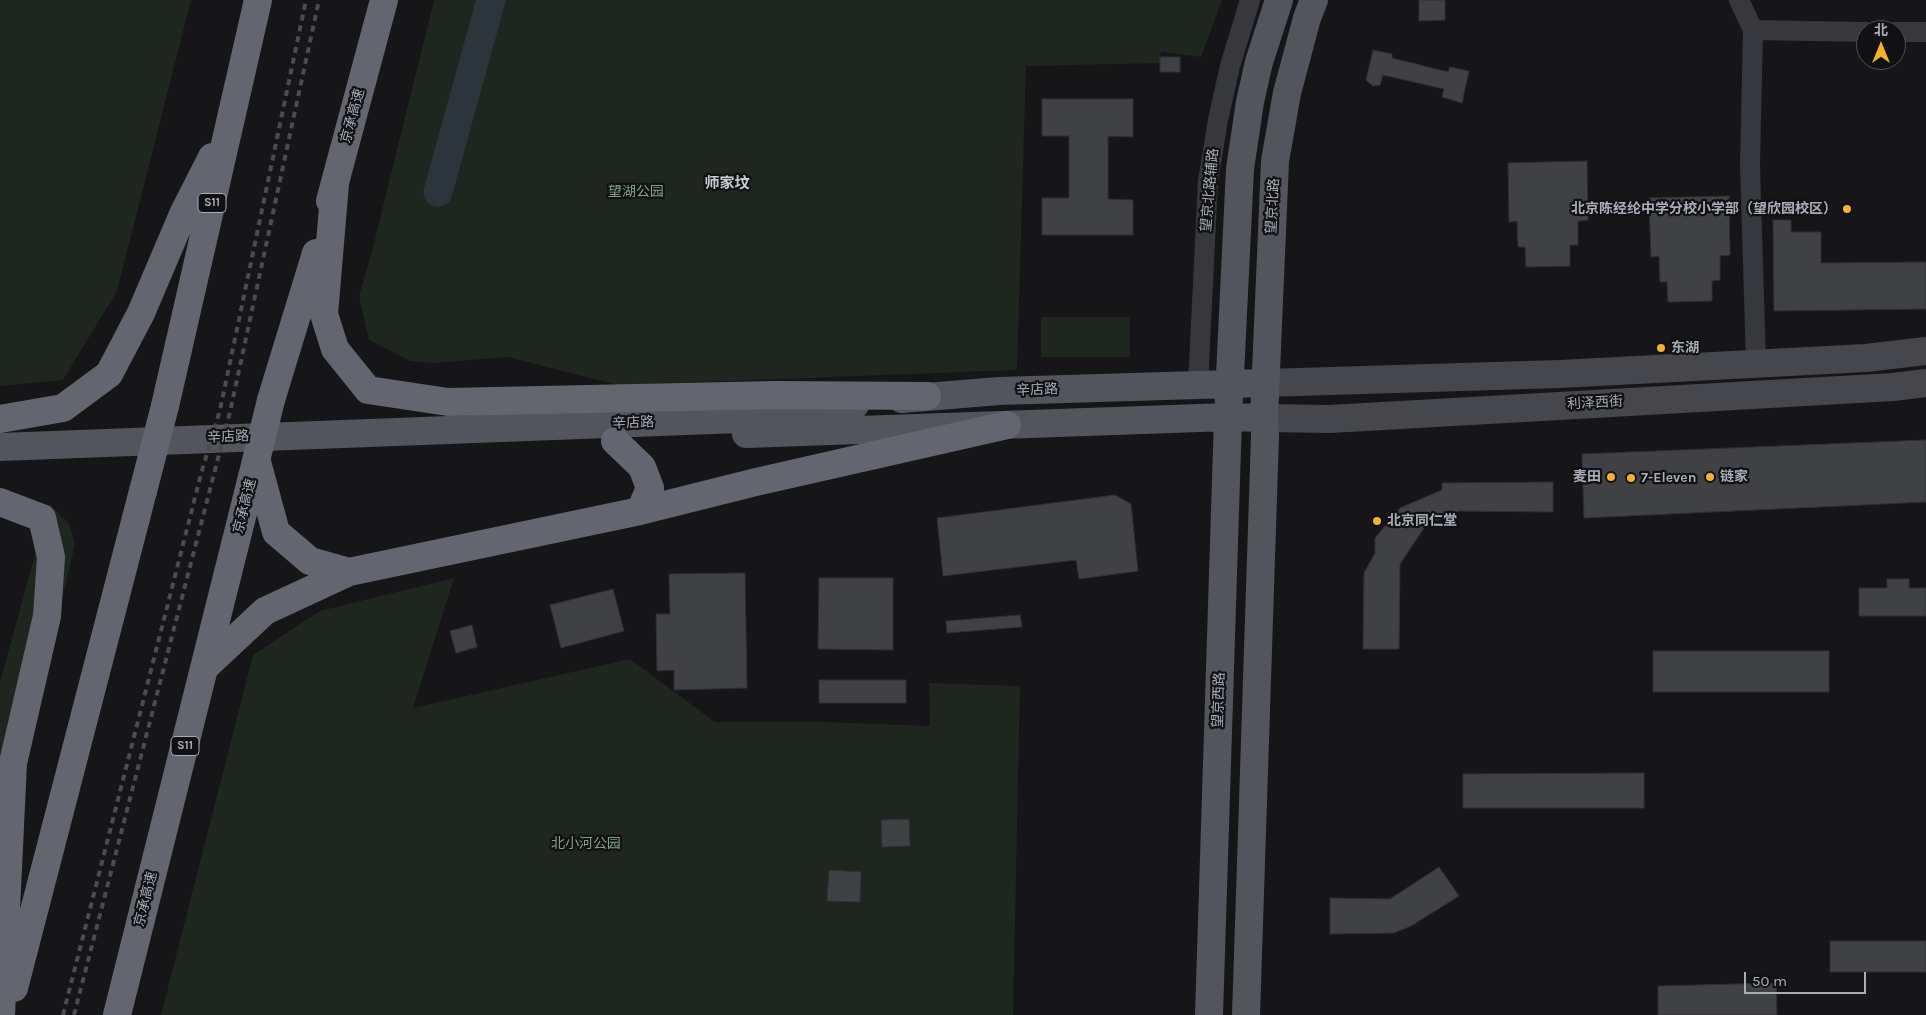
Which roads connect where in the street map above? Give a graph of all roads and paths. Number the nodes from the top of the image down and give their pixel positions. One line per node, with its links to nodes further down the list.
1 (258, 0): 11 (highway, S11)
2 (384, 0): 12 (highway, 京承高速 / S11)
3 (1250, 0): 18 (street, 望京北路辅路)
4 (1279, 0): 17 (main road)
5 (1314, 0): 15 (main road, 望京北路)
6 (1739, 0): 7 (street)
7 (1754, 30): 8 (street); 14 (street)
8 (1856, 32)
9 (1906, 32): 10 (street)
10 (1926, 32)
11 (231, 118): 22 (highway); 33 (highway, S11, bridge)
12 (335, 184): 19 (highway); 27 (highway, 京承高速 / S11, bridge)
13 (1926, 352): 14 (street)
14 (1756, 363): 15 (street)
15 (1265, 383): 17 (main road, 辛店路); 21 (main road, 望京北路)
16 (1926, 383): 21 (street, 利泽西街)
17 (1230, 384): 18 (main road, 辛店路); 20 (main road, 望京西路)
18 (1198, 385): 19 (main road, 辛店路)
19 (927, 396): 25 (main road, 辛店路)
20 (1228, 417): 21 (main road, 辛店路); 23 (main road, 辛店路); 35 (main road, 望京西路)
21 (1264, 418): 36 (main road)
22 (0, 419)
23 (1007, 425): 24 (main road, 辛店路); 29 (highway)
24 (615, 441): 26 (main road, 辛店路); 29 (highway)
25 (0, 447)
26 (0, 463)
27 (254, 468): 30 (highway); 31 (highway, 京承高速 / S11)
28 (0, 502): 32 (highway)
29 (640, 511): 30 (highway)
30 (349, 572): 31 (highway)
31 (204, 668): 34 (highway, 京承高速 / S11)
32 (1, 1015)
33 (8, 1015)
34 (117, 1015)
35 (1209, 1015)
36 (1246, 1015)

